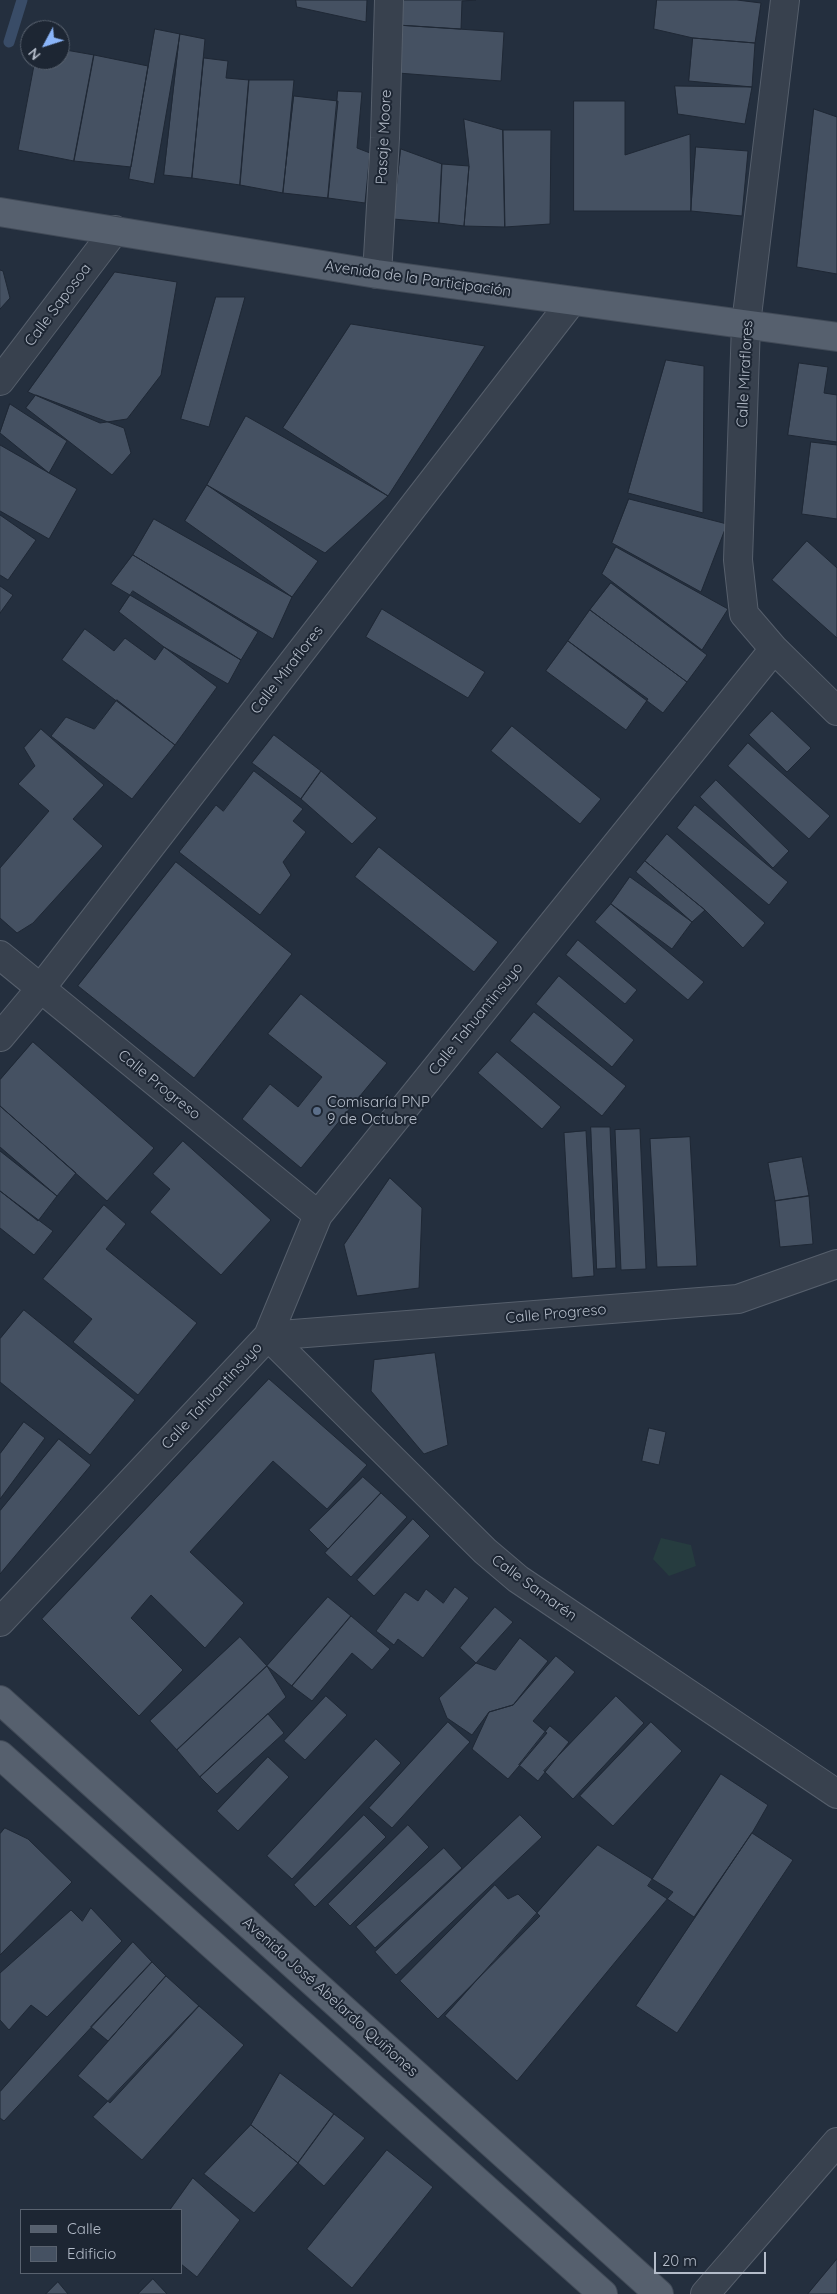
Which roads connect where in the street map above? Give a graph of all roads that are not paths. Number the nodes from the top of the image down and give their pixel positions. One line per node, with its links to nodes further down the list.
1 (389, 0): 5 (street, Pasaje Moore)
2 (785, 0): 7 (street, Calle Miraflores)
3 (0, 212): 4 (main road, Avenida de la Participación)
4 (115, 230): 5 (main road, Avenida de la Participación); 9 (street, Calle Saposoa)
5 (376, 274): 6 (main road, Avenida de la Participación)
6 (572, 301): 7 (main road, Avenida de la Participación); 13 (street, Calle Miraflores)
7 (746, 324): 8 (main road, Avenida de la Participación); 10 (street, Calle Miraflores)
8 (837, 337)
9 (0, 381)
10 (774, 649): 11 (street, Calle Miraflores); 15 (street, Calle Tahuantinsuyo)
11 (837, 711)
12 (0, 954): 13 (street, Calle Progreso)
13 (41, 988): 14 (street, Calle Miraflores); 15 (street, Calle Progreso)
14 (0, 1037)
15 (318, 1215): 17 (street, Calle Tahuantinsuyo)
16 (837, 1264): 17 (street, Calle Progreso)
17 (268, 1336): 18 (street, Calle Tahuantinsuyo); 21 (street, Calle Samarén)
18 (0, 1622)
19 (0, 1700): 24 (main road, Avenida José Abelardo Quiñones)
20 (0, 1755): 23 (main road)
21 (837, 1794)
22 (837, 2142): 25 (street)
23 (603, 2294)
24 (659, 2294)
25 (705, 2294)

